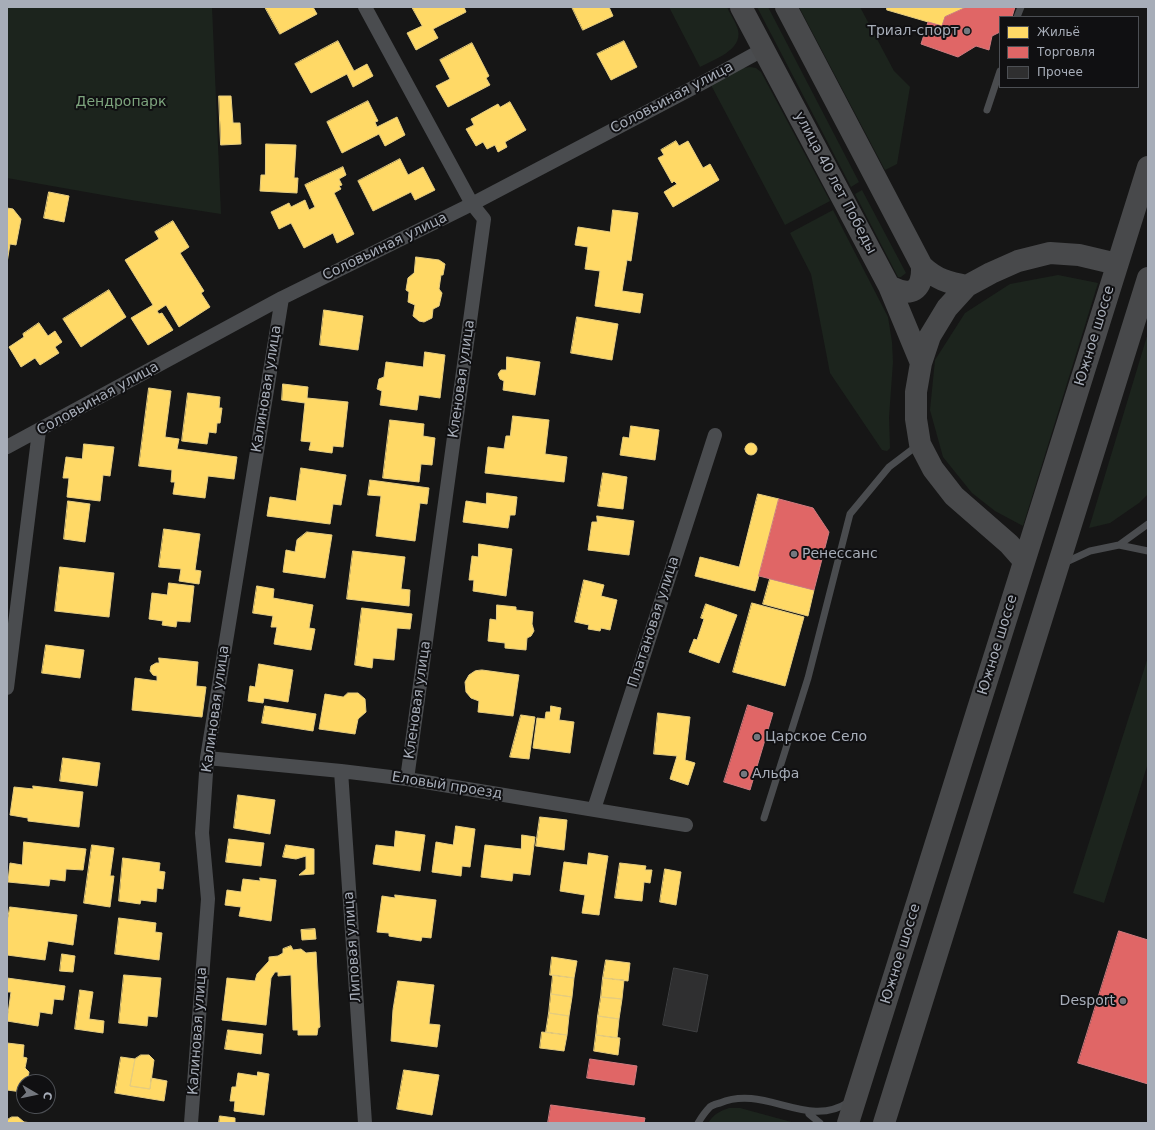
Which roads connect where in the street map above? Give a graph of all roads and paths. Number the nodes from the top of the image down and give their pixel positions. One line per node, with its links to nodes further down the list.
1 (365, 7): 8 (street, Кленовая улица)
2 (741, 7): 4 (main road, улица 40 лет Победы)
3 (786, 7): 10 (main road)
4 (764, 48): 8 (street, Соловьиная улица); 12 (main road, улица 40 лет Победы)
5 (999, 74): 6 (lane)
6 (987, 110)
7 (1148, 167): 9 (main road, Южное шоссе)
8 (472, 204): 14 (street, Соловьиная улица); 29 (street, Кленовая улица)
9 (1117, 264): 13 (main road); 15 (main road); 24 (main road, Южное шоссе)
10 (922, 266): 12 (main road); 13 (main road)
11 (1148, 278): 15 (main road)
12 (889, 286): 16 (main road, улица 40 лет Победы)
13 (967, 286): 16 (main road)
14 (282, 298): 17 (street, Соловьиная улица); 27 (street, Калиновая улица)
15 (1138, 312): 25 (main road)
16 (921, 363): 19 (main road)
17 (39, 431): 20 (street, Соловьиная улица); 26 (street)
18 (715, 436): 30 (street, Платановая улица)
19 (920, 444): 24 (main road); 31 (lane)
20 (7, 448)
21 (1148, 524): 22 (lane)
22 (1119, 545): 23 (lane); 25 (lane)
23 (1148, 551)
24 (1024, 561): 33 (main road, Южное шоссе)
25 (1058, 565): 40 (main road)
26 (7, 688)
27 (207, 758): 28 (street, Еловый проезд); 35 (street, Калиновая улица)
28 (341, 771): 29 (street, Еловый проезд); 36 (street, Липовая улица)
29 (407, 779): 30 (street, Еловый проезд)
30 (594, 809): 32 (street, Еловый проезд)
31 (764, 818)
32 (686, 825)
33 (856, 1097): 34 (lane); 39 (main road, Южное шоссе)
34 (809, 1114): 37 (lane); 38 (lane)
35 (190, 1123)
36 (365, 1123)
37 (698, 1123)
38 (820, 1123)
39 (848, 1123)
40 (884, 1123)

